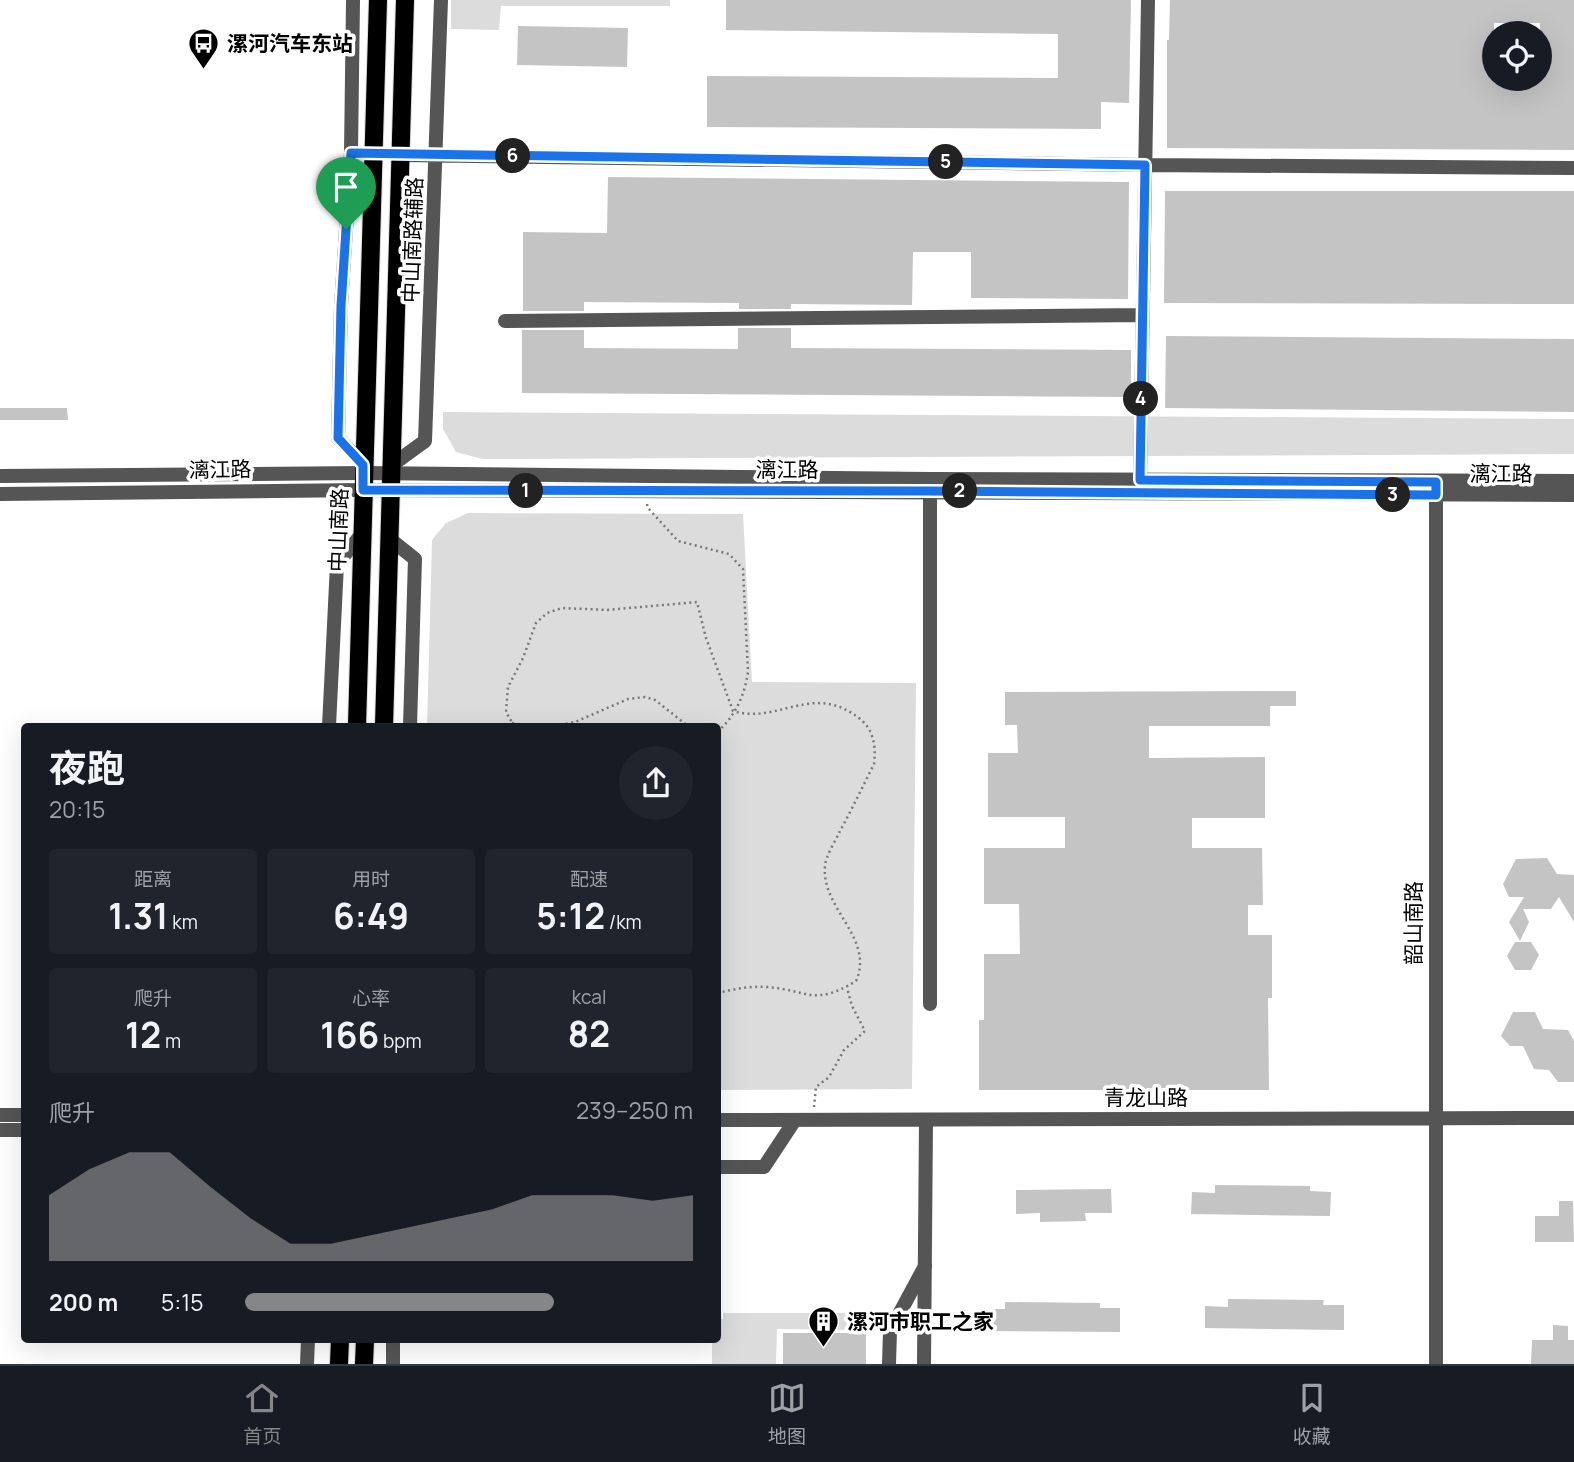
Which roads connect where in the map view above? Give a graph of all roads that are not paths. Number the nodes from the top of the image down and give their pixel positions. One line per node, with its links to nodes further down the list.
1 (353, 0): 6 (street)
2 (378, 0): 7 (main road, 中山南路)
3 (405, 0): 8 (main road)
4 (442, 0): 9 (street, 中山南路辅路)
5 (1148, 0): 10 (street)
6 (351, 153): 7 (street); 15 (street)
7 (373, 154): 8 (main road); 15 (main road, 中山南路)
8 (401, 155): 9 (street); 16 (main road)
9 (437, 155): 10 (street); 16 (street, 中山南路辅路)
10 (1145, 165): 11 (street); 12 (street)
11 (1574, 168)
12 (1143, 315): 13 (street); 17 (street)
13 (505, 321)
14 (0, 476): 15 (street, 漓江路)
15 (363, 476): 16 (street, 漓江路); 21 (street, 漓江路); 23 (main road, 中山南路)
16 (392, 477): 19 (street, 漓江路); 19 (street, 漓江路); 24 (main road)
17 (1140, 480): 19 (street, 漓江路); 20 (street, 漓江路)
18 (1574, 481): 20 (street, 漓江路)
19 (930, 485): 20 (street, 漓江路); 29 (street)
20 (1436, 489): 22 (street, 漓江路); 32 (street, 韶山南路)
21 (0, 494)
22 (1574, 495)
23 (362, 535): 25 (street); 26 (main road, 中山南路)
24 (390, 539): 27 (main road); 28 (street)
25 (329, 723)
26 (357, 723)
27 (384, 723)
28 (410, 723)
29 (930, 1004)
30 (0, 1115): 31 (street)
31 (21, 1115)
32 (1435, 1118): 33 (street, 青龙山路); 36 (street, 青龙山路); 51 (street, 韶山南路)
33 (1574, 1118)
34 (721, 1120): 35 (street, 青龙山路)
35 (795, 1120): 36 (street, 青龙山路); 39 (street)
36 (926, 1120): 40 (street)
37 (21, 1129): 38 (street)
38 (0, 1130)
39 (721, 1167)
40 (925, 1266): 49 (street); 50 (street)
41 (308, 1343): 45 (street)
42 (340, 1343): 46 (main road)
43 (365, 1343): 47 (main road)
44 (393, 1343): 48 (street)
45 (307, 1364)
46 (339, 1364)
47 (365, 1364)
48 (393, 1364)
49 (890, 1364)
50 (924, 1364)
51 (1436, 1364)

